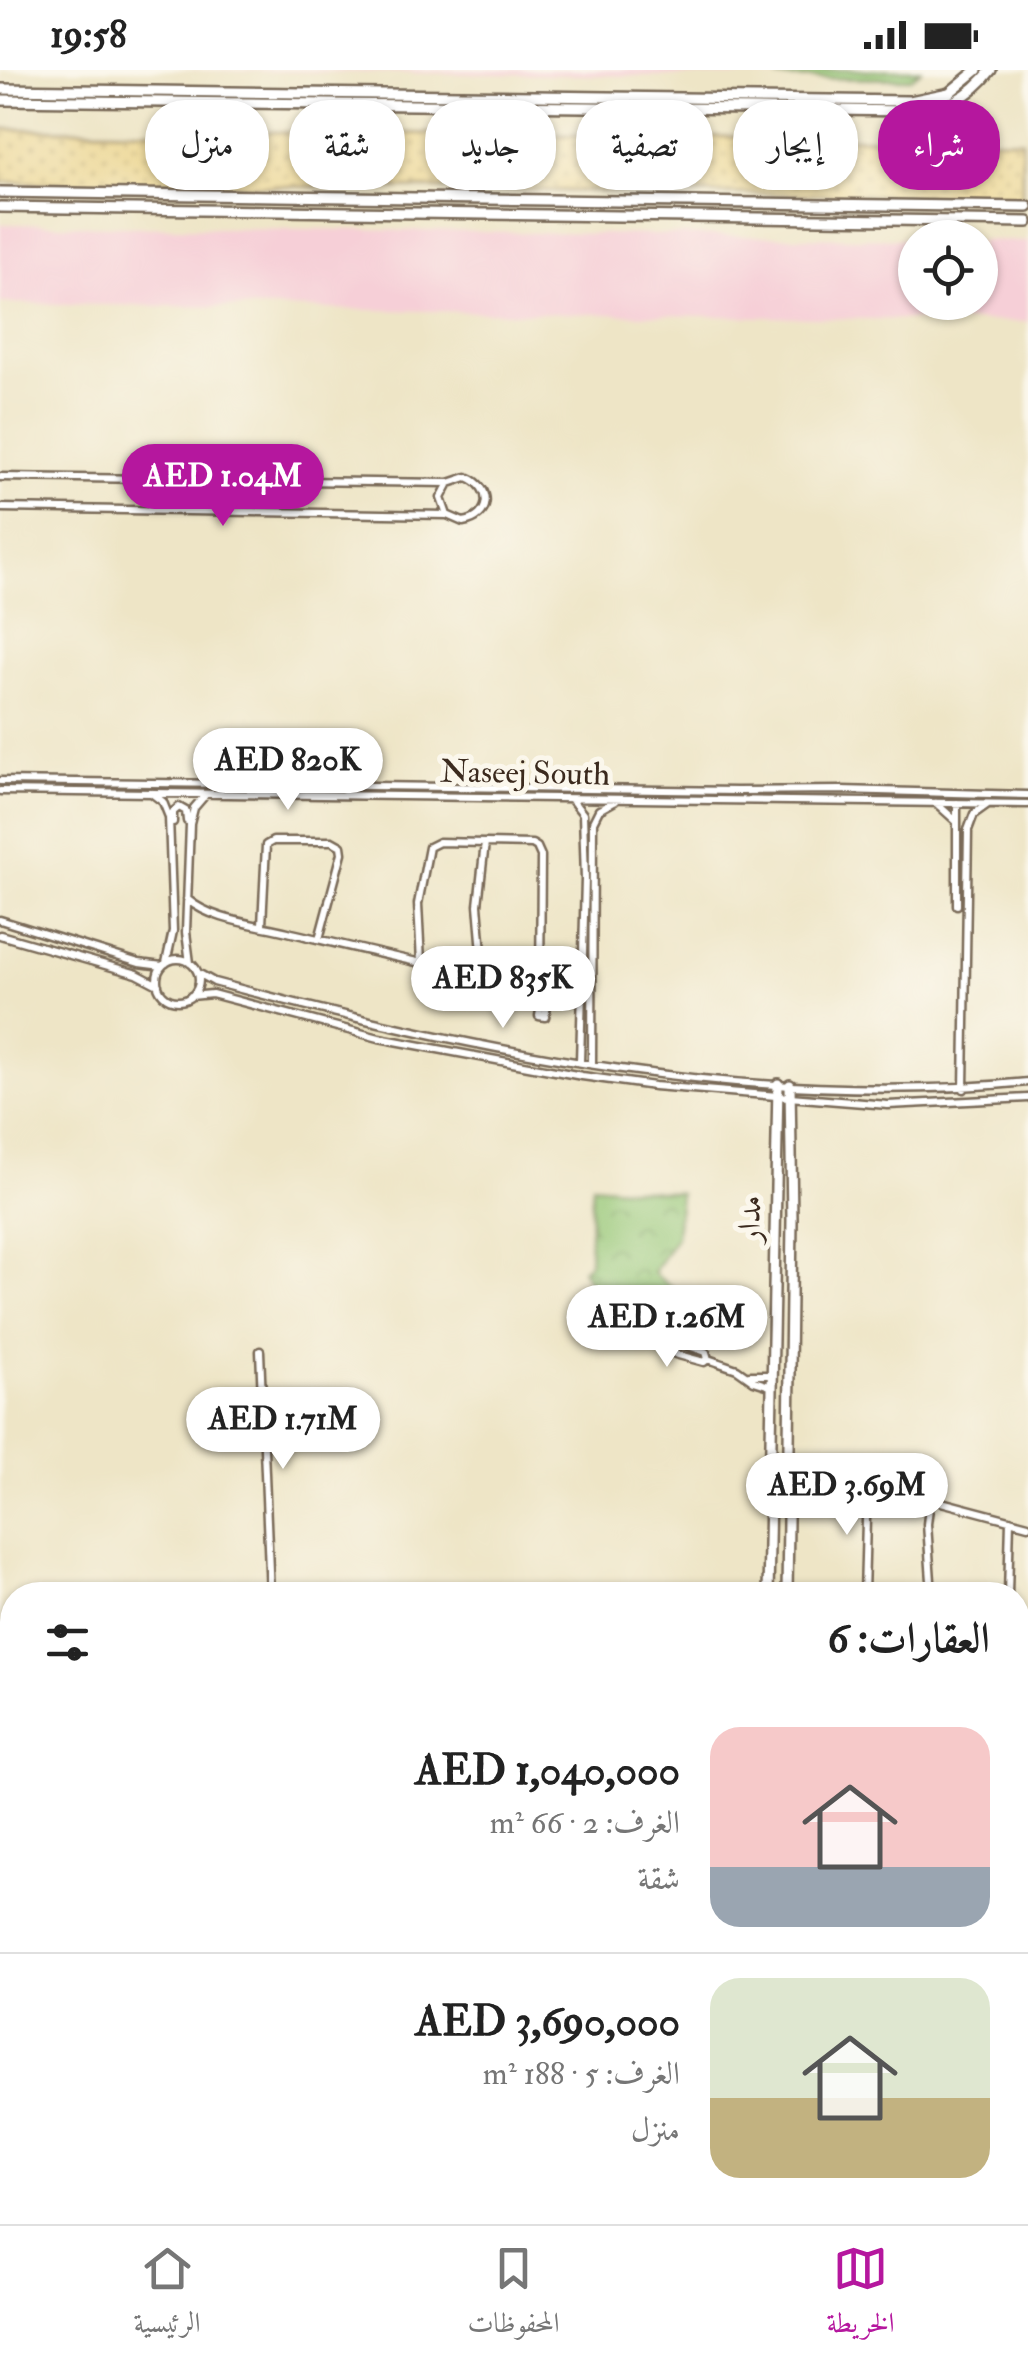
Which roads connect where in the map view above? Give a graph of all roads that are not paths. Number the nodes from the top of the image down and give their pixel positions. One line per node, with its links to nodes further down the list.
1 (978, 70): 5 (street)
2 (990, 70): 12 (street)
3 (0, 89): 4 (street)
4 (166, 91): 5 (street); 7 (street)
5 (616, 97): 8 (street)
6 (0, 100): 9 (street)
7 (160, 100)
8 (615, 100)
9 (145, 102)
10 (269, 103): 11 (street)
11 (576, 107)
12 (713, 108)
13 (0, 192): 15 (street)
14 (0, 207): 16 (street)
15 (1028, 207)
16 (1028, 222)
17 (0, 477): 18 (street)
18 (449, 482): 20 (street); 20 (street)
19 (0, 508): 20 (street)
20 (446, 514)
21 (0, 781): 25 (street)
22 (0, 791): 23 (street, Naseej South)
23 (149, 792): 24 (street, Naseej South); 37 (street)
24 (207, 793): 26 (street, Naseej South); 36 (street)
25 (1028, 795)
26 (570, 799): 27 (street, Naseej South); 32 (street)
27 (616, 800): 28 (street, Naseej South); 34 (street)
28 (935, 803): 31 (street, Naseej South); 35 (street)
29 (989, 804): 30 (street, Naseej South); 31 (street, Naseej South); 33 (street)
30 (1028, 804)
31 (957, 807): 33 (street); 35 (street)
32 (583, 814): 34 (street); 56 (street)
33 (972, 818): 63 (street)
34 (593, 820): 59 (street)
35 (957, 823): 40 (street)
36 (189, 832): 37 (street); 39 (street)
37 (170, 839): 51 (street)
38 (486, 843): 49 (street); 53 (street); 55 (street)
39 (187, 899): 41 (street); 43 (street)
40 (957, 906)
41 (206, 912): 43 (street); 44 (street)
42 (0, 920): 48 (street)
43 (186, 921): 50 (street)
44 (262, 925): 47 (street); 47 (street)
45 (60, 928): 48 (street)
46 (0, 936): 54 (street)
47 (319, 939): 49 (street)
48 (66, 940): 51 (street)
49 (421, 962): 53 (street)
50 (190, 963): 51 (street); 52 (street)
51 (164, 964): 54 (street)
52 (198, 973): 57 (street); 58 (street)
53 (484, 976): 55 (street)
54 (158, 985): 57 (street)
55 (544, 988): 56 (street)
56 (582, 993): 58 (street)
57 (192, 996): 64 (street)
58 (580, 1062): 59 (street)
59 (592, 1064): 61 (street)
60 (1028, 1082): 63 (street)
61 (778, 1084): 62 (street); 64 (street, مدار)
62 (790, 1085): 63 (street); 65 (street, مدار)
63 (964, 1089)
64 (778, 1097): 65 (street); 69 (street, مدار)
65 (790, 1098): 66 (street); 70 (street, مدار)
66 (1028, 1098)
67 (640, 1330): 69 (street)
68 (260, 1351): 77 (street)
69 (773, 1381): 78 (street, مدار)
70 (788, 1452): 71 (street); 72 (street, مدار)
71 (809, 1467): 72 (street); 73 (street)
72 (789, 1478): 79 (street, مدار)
73 (867, 1482): 74 (street); 80 (street)
74 (930, 1500): 75 (street); 81 (street)
75 (1010, 1520): 76 (street); 82 (street)
76 (1028, 1525)
77 (269, 1582)
78 (768, 1582)
79 (787, 1582)
80 (864, 1582)
81 (931, 1582)
82 (1008, 1582)

